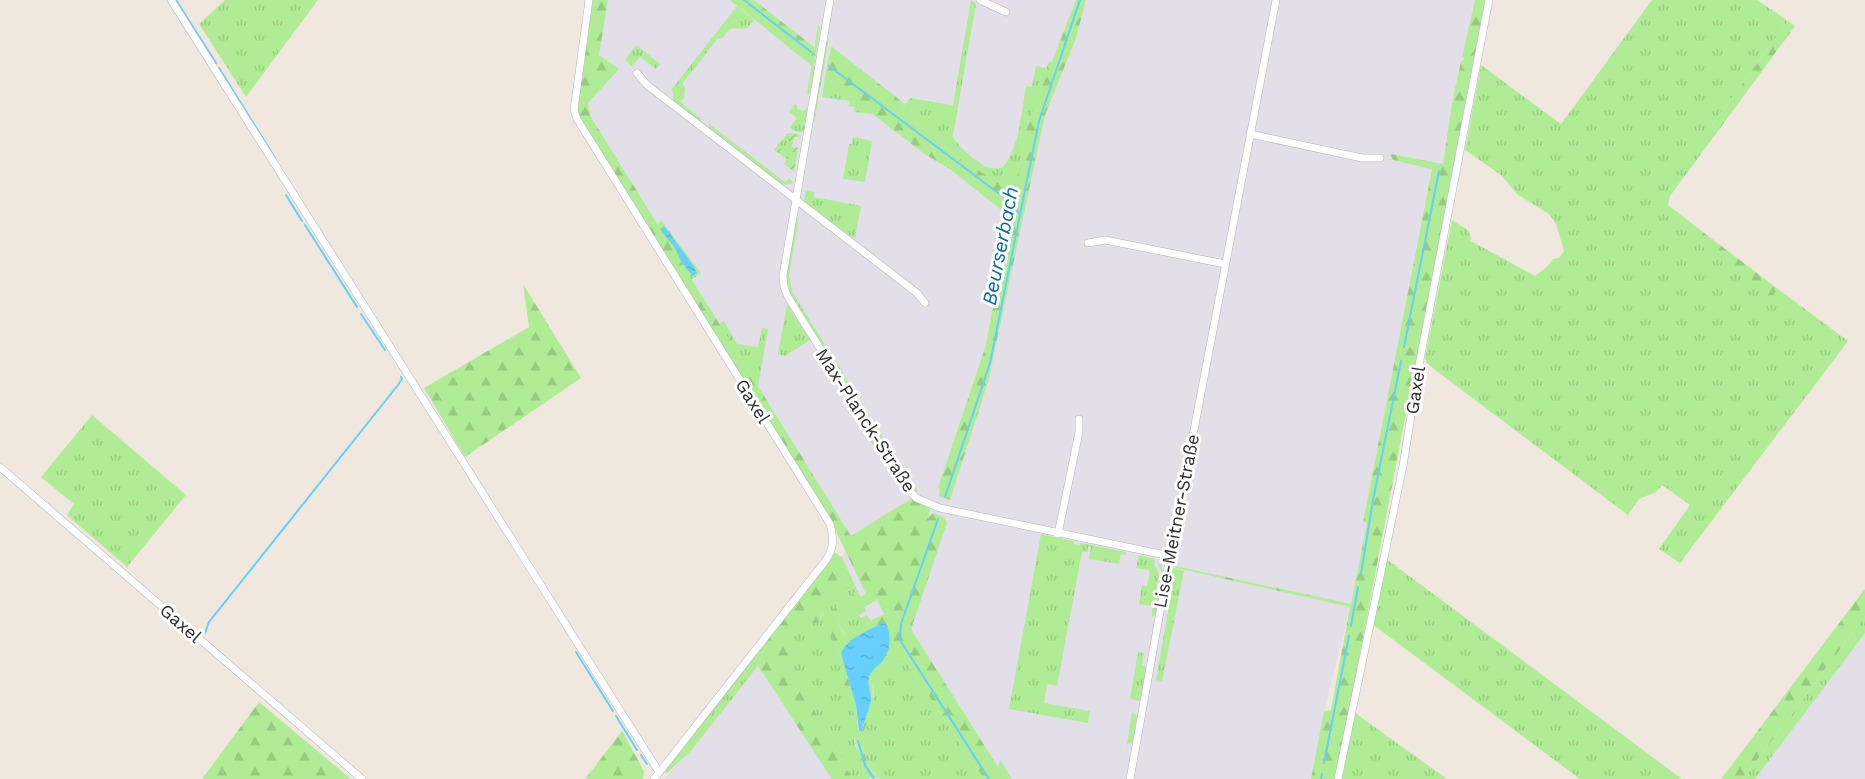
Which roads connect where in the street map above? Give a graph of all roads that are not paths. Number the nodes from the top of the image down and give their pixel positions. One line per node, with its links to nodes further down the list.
1 (171, 0): 19 (street)
2 (589, 0): 19 (street, Gaxel)
3 (830, 0): 11 (street, Max-Planck-Straße)
4 (980, 0): 7 (street)
5 (1276, 0): 9 (street, Lise-Meitner-Straße)
6 (1489, 0): 23 (street, Gaxel)
7 (1006, 12)
8 (637, 73): 11 (street)
9 (1250, 134): 10 (street); 13 (street, Lise-Meitner-Straße)
10 (1380, 158)
11 (797, 199): 14 (street); 17 (street, Max-Planck-Straße)
12 (1088, 243): 13 (street)
13 (1225, 264): 18 (street, Lise-Meitner-Straße)
14 (925, 303)
15 (1078, 419): 17 (street)
16 (0, 467): 20 (street, Gaxel)
17 (1058, 534): 18 (street, Max-Planck-Straße)
18 (1170, 556): 22 (street, Lise-Meitner-Straße)
19 (659, 772): 21 (street, Gaxel)
20 (362, 779)
21 (654, 779)
22 (1130, 779)
23 (1338, 779)

